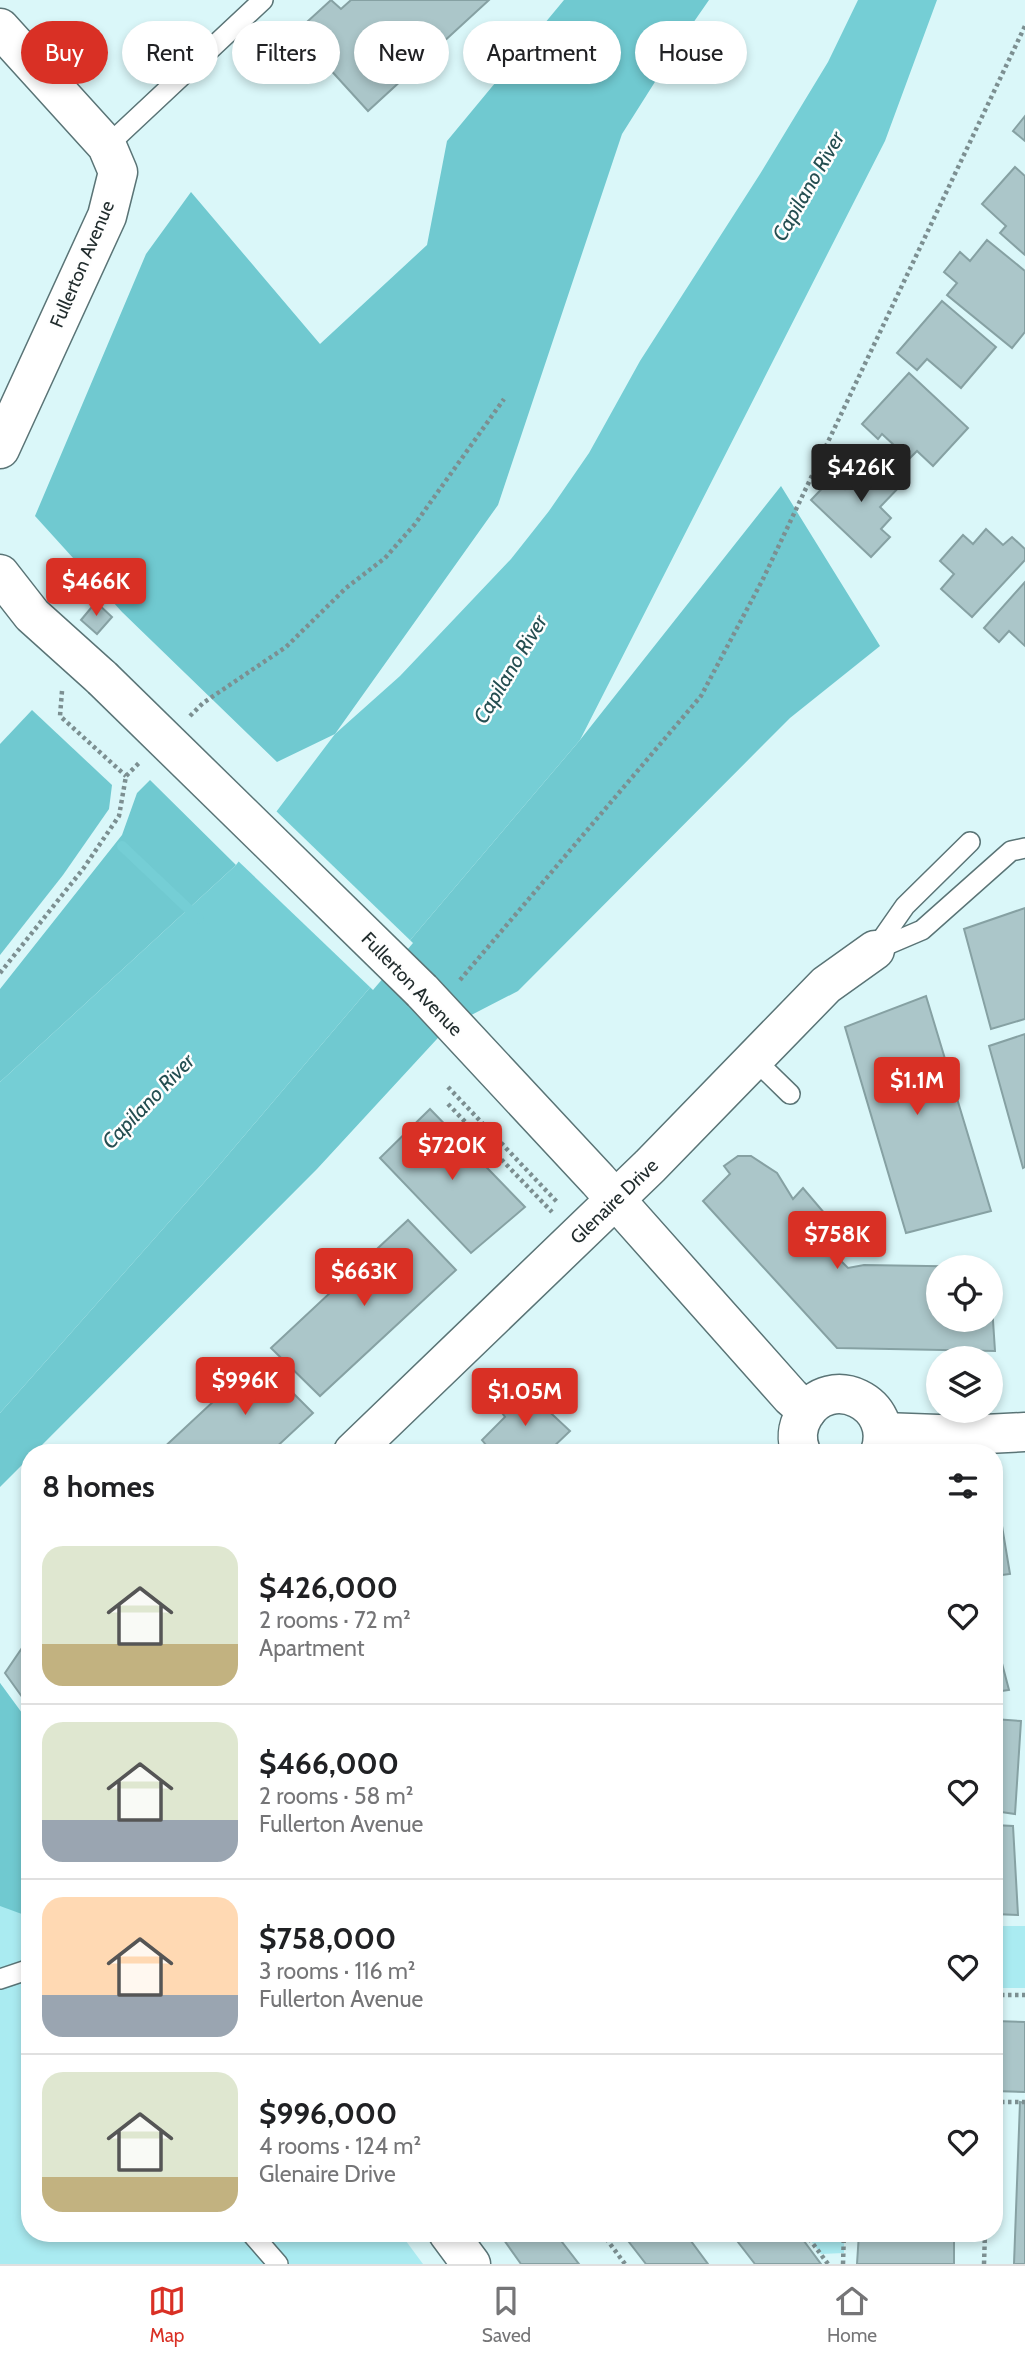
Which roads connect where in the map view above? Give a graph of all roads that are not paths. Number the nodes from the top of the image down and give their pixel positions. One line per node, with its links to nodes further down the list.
1 (263, 0): 3 (lane)
2 (0, 27): 3 (street, Fullerton Avenue)
3 (107, 146): 4 (street, Fullerton Avenue)
4 (0, 449)
5 (0, 574): 11 (street, Fullerton Avenue, bridge)
6 (970, 842): 8 (lane)
7 (1025, 848): 8 (lane)
8 (875, 950): 9 (street, Glenaire Drive)
9 (754, 1059): 10 (lane); 11 (street, Glenaire Drive)
10 (790, 1094)
11 (615, 1200): 12 (street, Fullerton Avenue); 15 (street, Glenaire Drive)
12 (807, 1411): 14 (street); 16 (street)
13 (1025, 1432): 14 (street)
14 (882, 1443)
15 (361, 1444)
16 (799, 1444)
17 (21, 1972): 18 (lane)
18 (0, 1979)
19 (259, 2242): 21 (lane)
20 (455, 2242): 22 (street)
21 (278, 2264)
22 (471, 2264)

